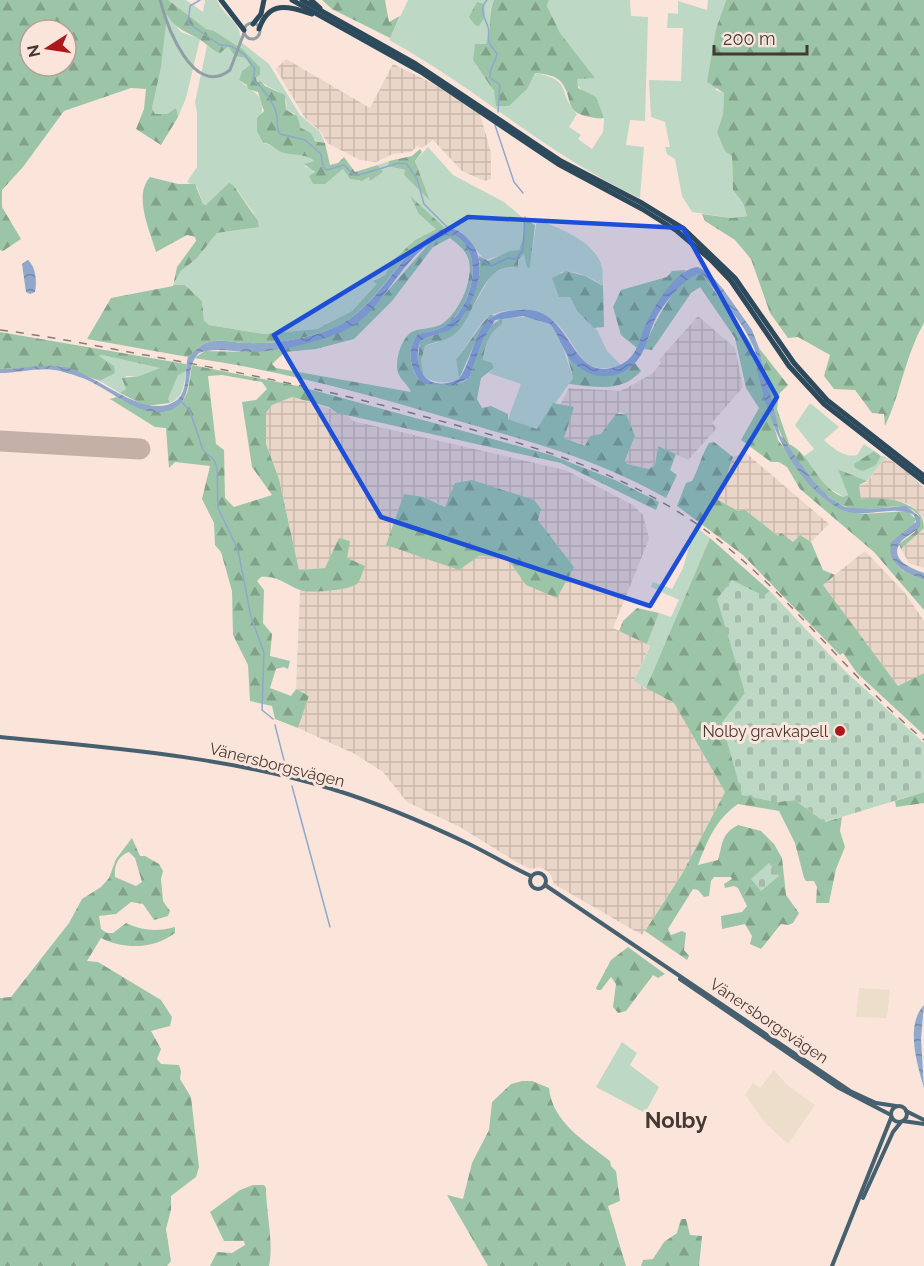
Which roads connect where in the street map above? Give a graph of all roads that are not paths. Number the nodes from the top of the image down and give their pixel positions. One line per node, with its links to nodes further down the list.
1 (160, 0): 13 (street)
2 (221, 0): 8 (highway)
3 (264, 0): 9 (highway)
4 (292, 0): 7 (highway)
5 (302, 0): 7 (highway)
6 (311, 0): 7 (highway)
7 (326, 16): 10 (highway); 14 (highway); 15 (highway)
8 (238, 20): 9 (highway); 11 (highway)
9 (252, 23): 10 (street); 11 (street)
10 (259, 29): 12 (street)
11 (244, 32): 12 (street); 13 (street)
12 (251, 39): 13 (street)
13 (242, 45)
14 (924, 476)
15 (924, 482)
16 (0, 737): 17 (main road, Vänersborgsvägen)
17 (531, 876): 18 (main road, Vänersborgsvägen); 18 (main road, Vänersborgsvägen)
18 (545, 885): 19 (main road, Vänersborgsvägen)
19 (633, 945): 20 (main road, Vänersborgsvägen); 22 (main road, Vänersborgsvägen)
20 (896, 1106): 21 (main road, Vänersborgsvägen); 22 (main road)
21 (906, 1111): 23 (main road); 24 (main road)
22 (891, 1116): 23 (main road, Vänersborgsvägen); 25 (main road)
23 (902, 1121): 24 (main road); 25 (main road)
24 (924, 1122)
25 (851, 1222): 26 (main road)
26 (832, 1266)

